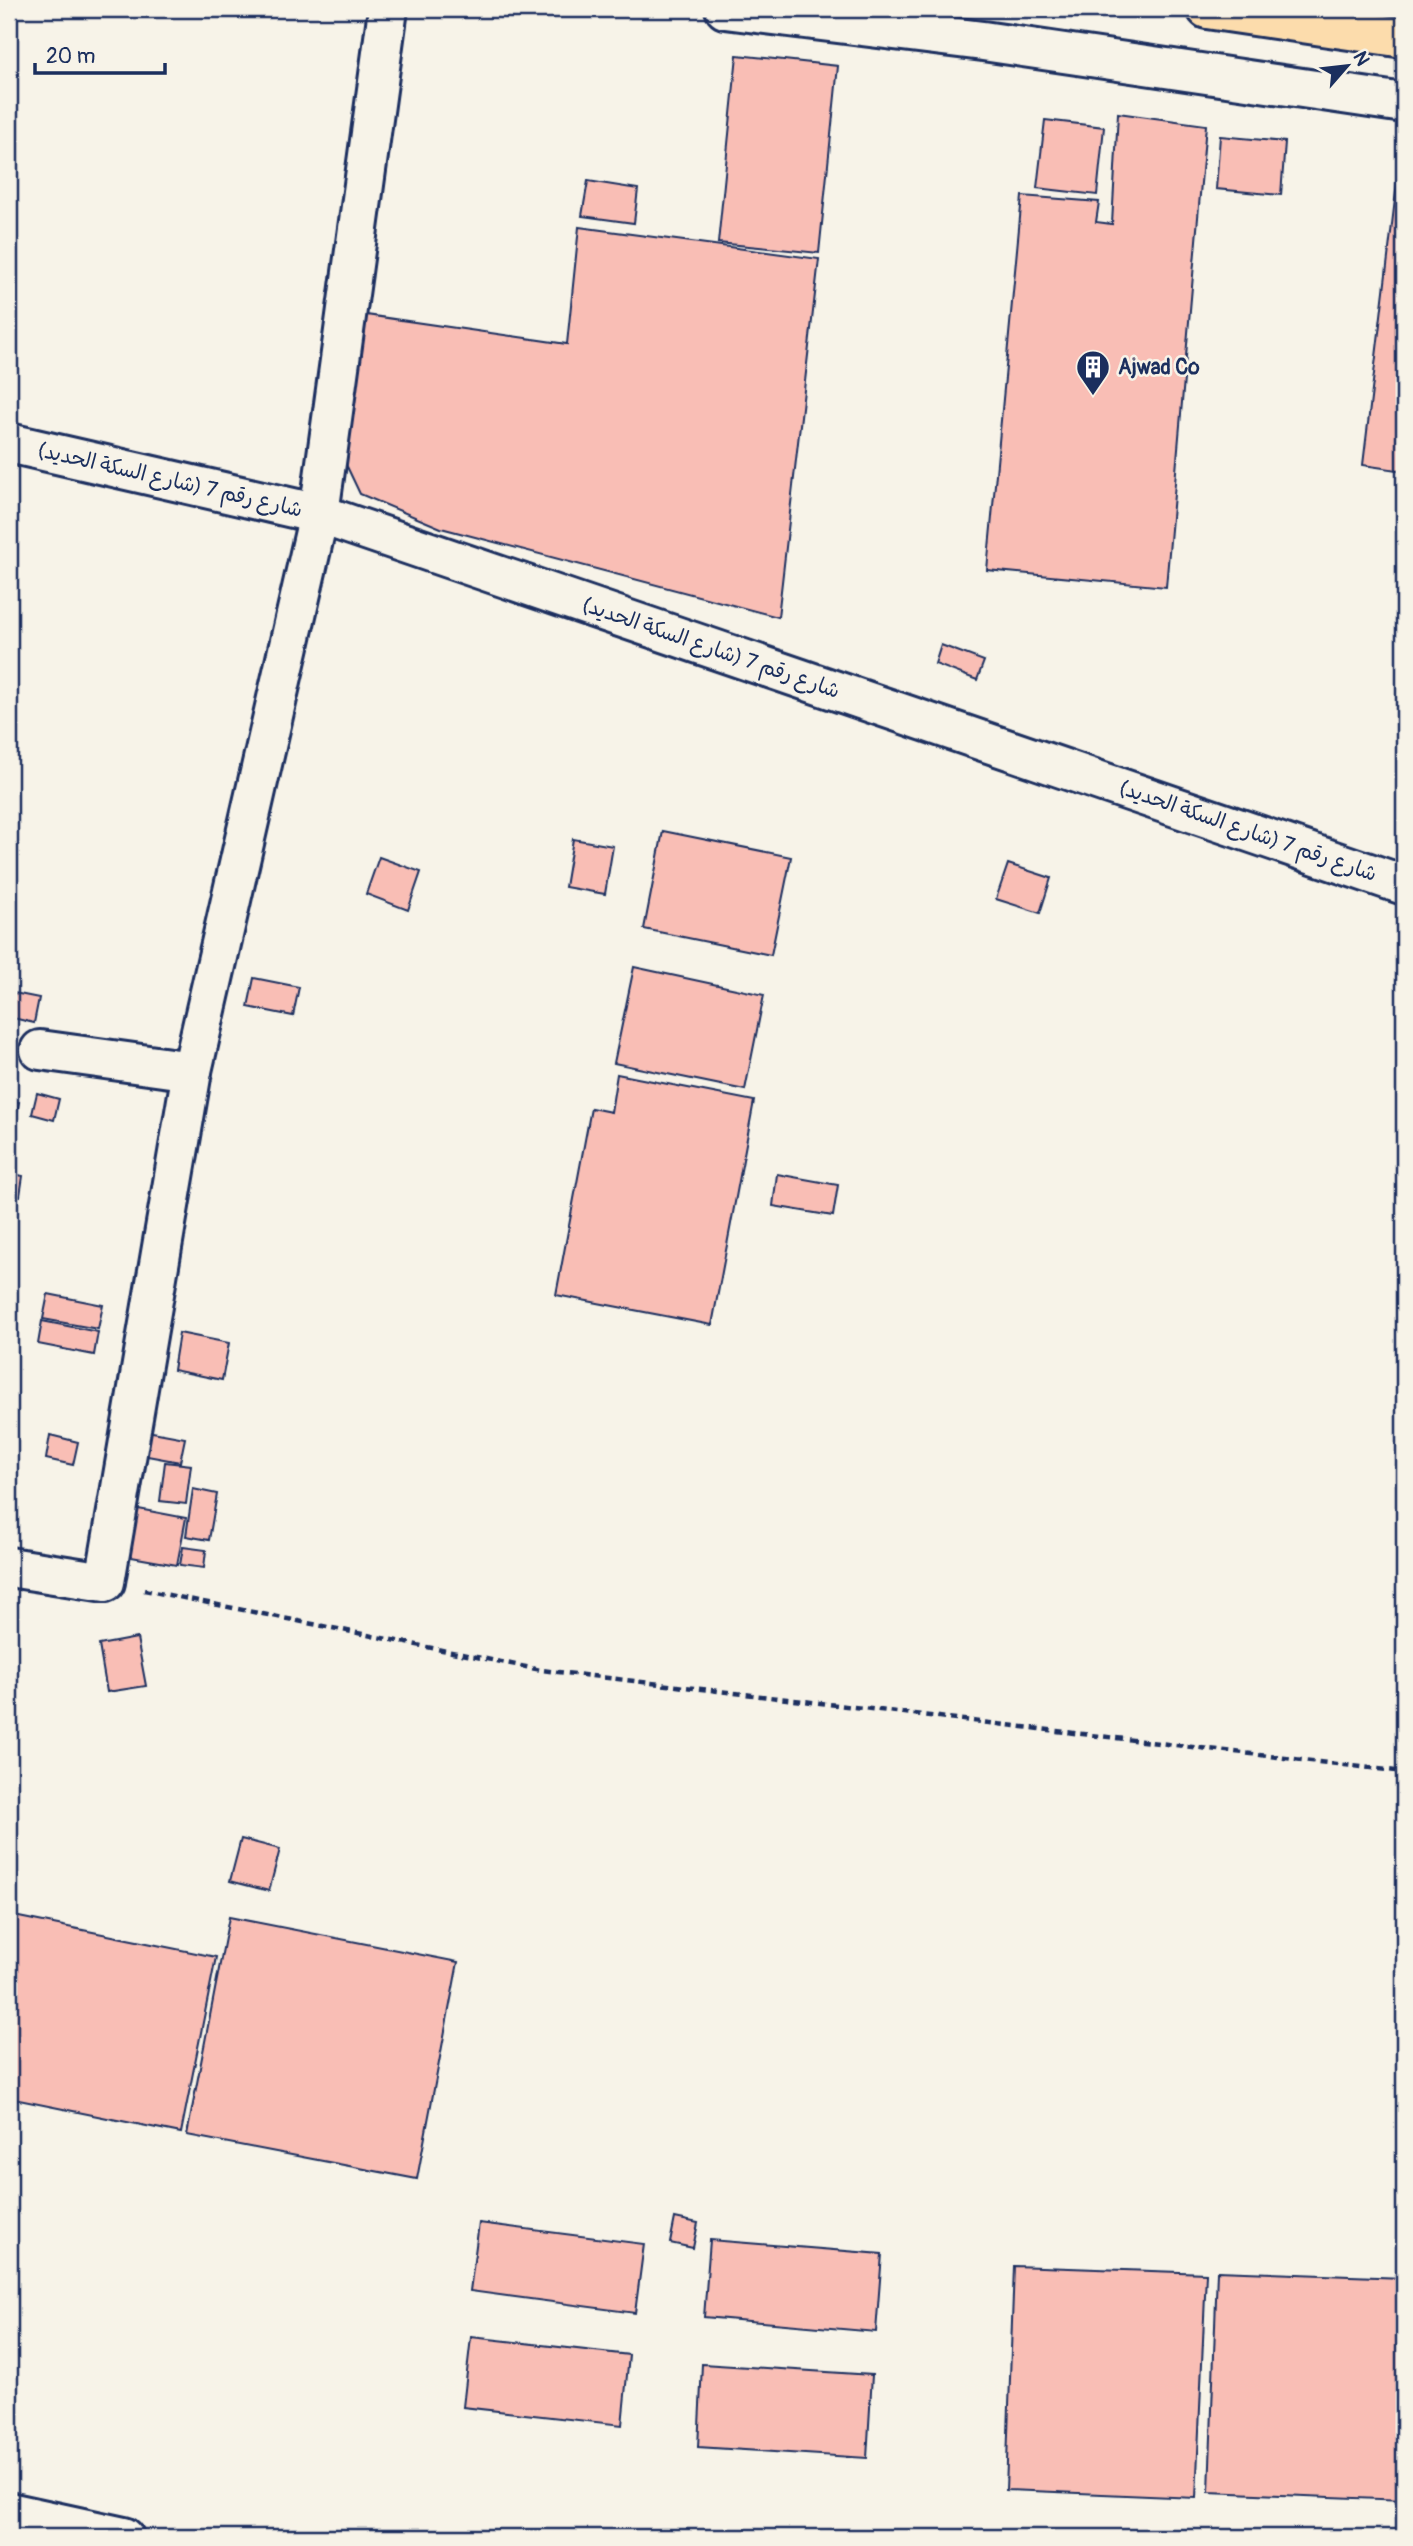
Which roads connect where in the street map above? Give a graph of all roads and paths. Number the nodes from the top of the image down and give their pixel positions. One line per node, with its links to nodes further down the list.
1 (388, 9): 7 (street)
2 (725, 9): 5 (street)
3 (1207, 9): 4 (highway)
4 (1404, 38)
5 (1404, 103)
6 (9, 443): 7 (street, شارع رقم 7 (شارع السكة الحديد))
7 (319, 514): 8 (street, شارع رقم 7 (شارع السكة الحديد)); 10 (street)
8 (1404, 885)
9 (40, 1050): 10 (street)
10 (192, 1071): 12 (street)
11 (9, 1567): 12 (street)
12 (105, 1582): 13 (path)
13 (1404, 1772)
14 (9, 2512): 15 (street)
15 (124, 2537)

